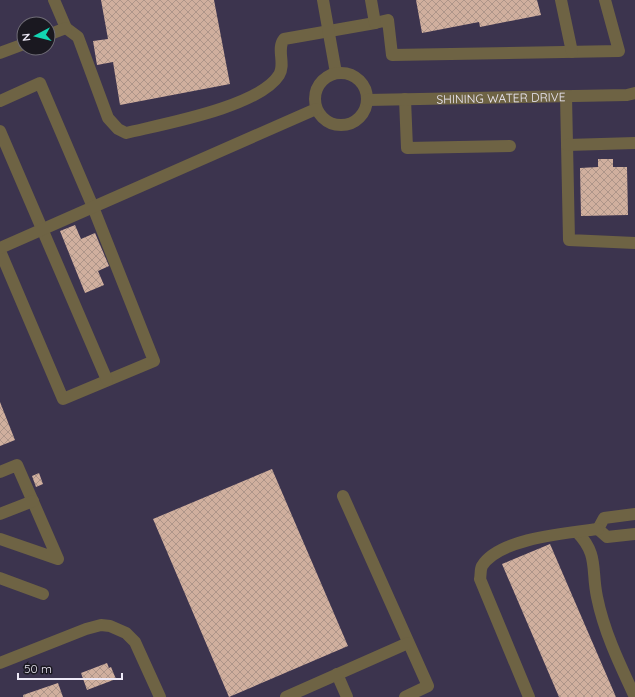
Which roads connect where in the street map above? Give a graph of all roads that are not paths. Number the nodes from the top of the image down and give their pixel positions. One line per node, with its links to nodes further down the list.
1 (54, 0): 7 (street)
2 (323, 0): 8 (street)
3 (372, 0): 6 (street)
4 (561, 0): 11 (street)
5 (605, 0): 11 (street)
6 (375, 22): 8 (street); 11 (street)
7 (66, 28): 8 (street); 9 (street)
8 (328, 31): 13 (street)
9 (56, 32)
10 (16, 47): 12 (street)
11 (572, 52)
12 (0, 53)
13 (336, 73): 17 (street); 19 (street)
14 (635, 93): 15 (street, SHINING WATER DRIVE)
15 (566, 96): 16 (street, SHINING WATER DRIVE); 22 (street)
16 (405, 99): 17 (street, SHINING WATER DRIVE); 23 (street)
17 (368, 100): 19 (street)
18 (0, 101): 24 (street)
19 (316, 109): 24 (street)
20 (0, 131): 25 (street)
21 (635, 143): 22 (street)
22 (568, 145): 26 (street)
23 (510, 146)
24 (93, 207): 25 (street); 29 (street)
25 (42, 229): 27 (street); 29 (street)
26 (635, 242)
27 (0, 248)
28 (0, 251): 29 (street)
29 (107, 380)
30 (0, 472): 32 (street)
31 (343, 496): 41 (street)
32 (33, 501): 33 (street); 38 (street)
33 (0, 514)
34 (635, 514): 35 (street)
35 (598, 530): 36 (street); 37 (street)
36 (576, 532): 48 (street); 49 (street)
37 (635, 534)
38 (0, 539)
39 (0, 578): 40 (street)
40 (43, 594)
41 (408, 643): 43 (street); 47 (street)
42 (0, 663): 44 (street)
43 (337, 674): 45 (street); 46 (street)
44 (160, 697)
45 (286, 697)
46 (347, 697)
47 (405, 697)
48 (529, 697)
49 (635, 697)

